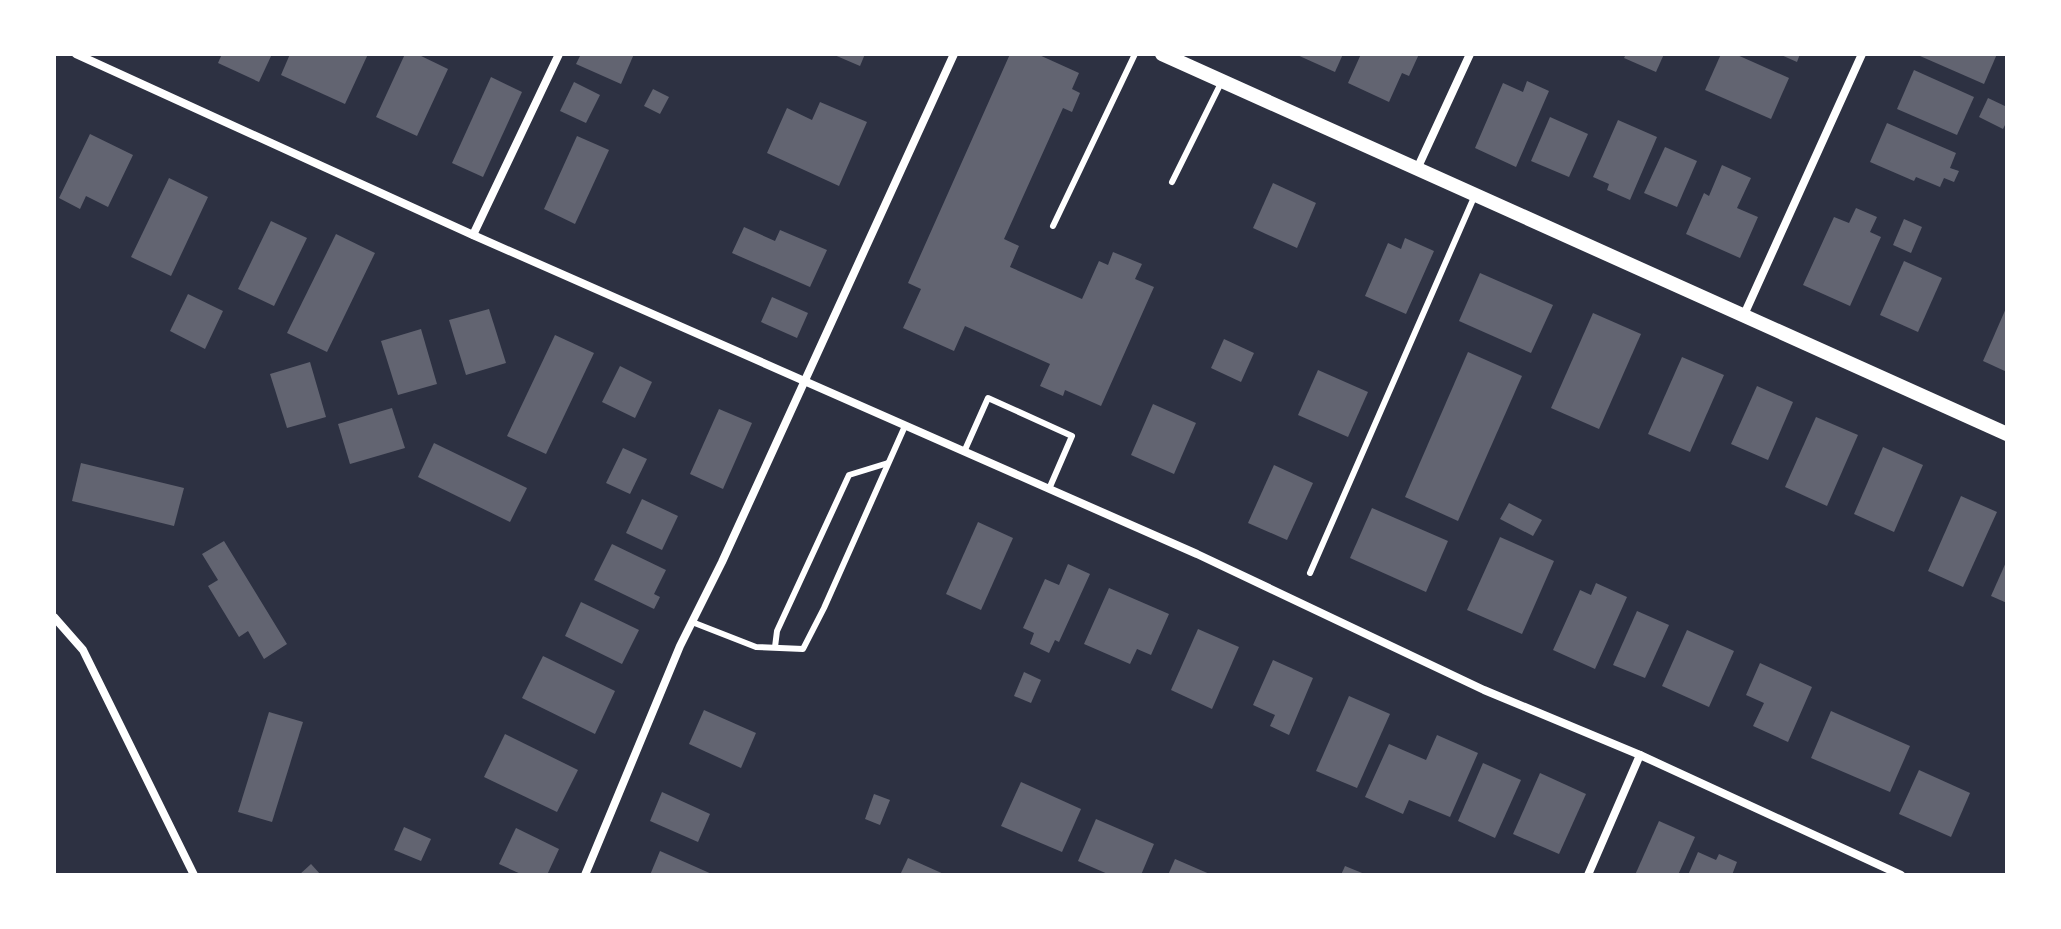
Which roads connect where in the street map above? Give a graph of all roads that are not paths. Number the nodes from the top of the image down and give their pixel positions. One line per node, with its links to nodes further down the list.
1 (76, 54): 13 (street)
2 (559, 54): 13 (street)
3 (954, 54): 15 (street)
4 (1135, 54): 12 (lane)
5 (1162, 54): 8 (street)
6 (1470, 54): 9 (street)
7 (1862, 54): 14 (street)
8 (1222, 81): 9 (street); 10 (lane)
9 (1417, 169): 11 (street)
10 (1172, 182)
11 (1475, 195): 14 (street); 21 (lane)
12 (1053, 226)
13 (473, 235): 15 (street)
14 (1743, 317): 17 (street)
15 (804, 382): 16 (street); 23 (street)
16 (905, 426): 18 (street); 19 (lane)
17 (2007, 434)
18 (964, 452): 20 (street); 20 (lane)
19 (888, 463): 24 (lane); 24 (lane)
20 (1049, 489): 25 (street)
21 (1310, 573)
22 (54, 617): 26 (street)
23 (692, 622): 24 (lane); 27 (street)
24 (775, 647)
25 (1640, 755): 28 (street); 29 (street)
26 (194, 875)
27 (585, 875)
28 (1588, 875)
29 (1901, 875)

